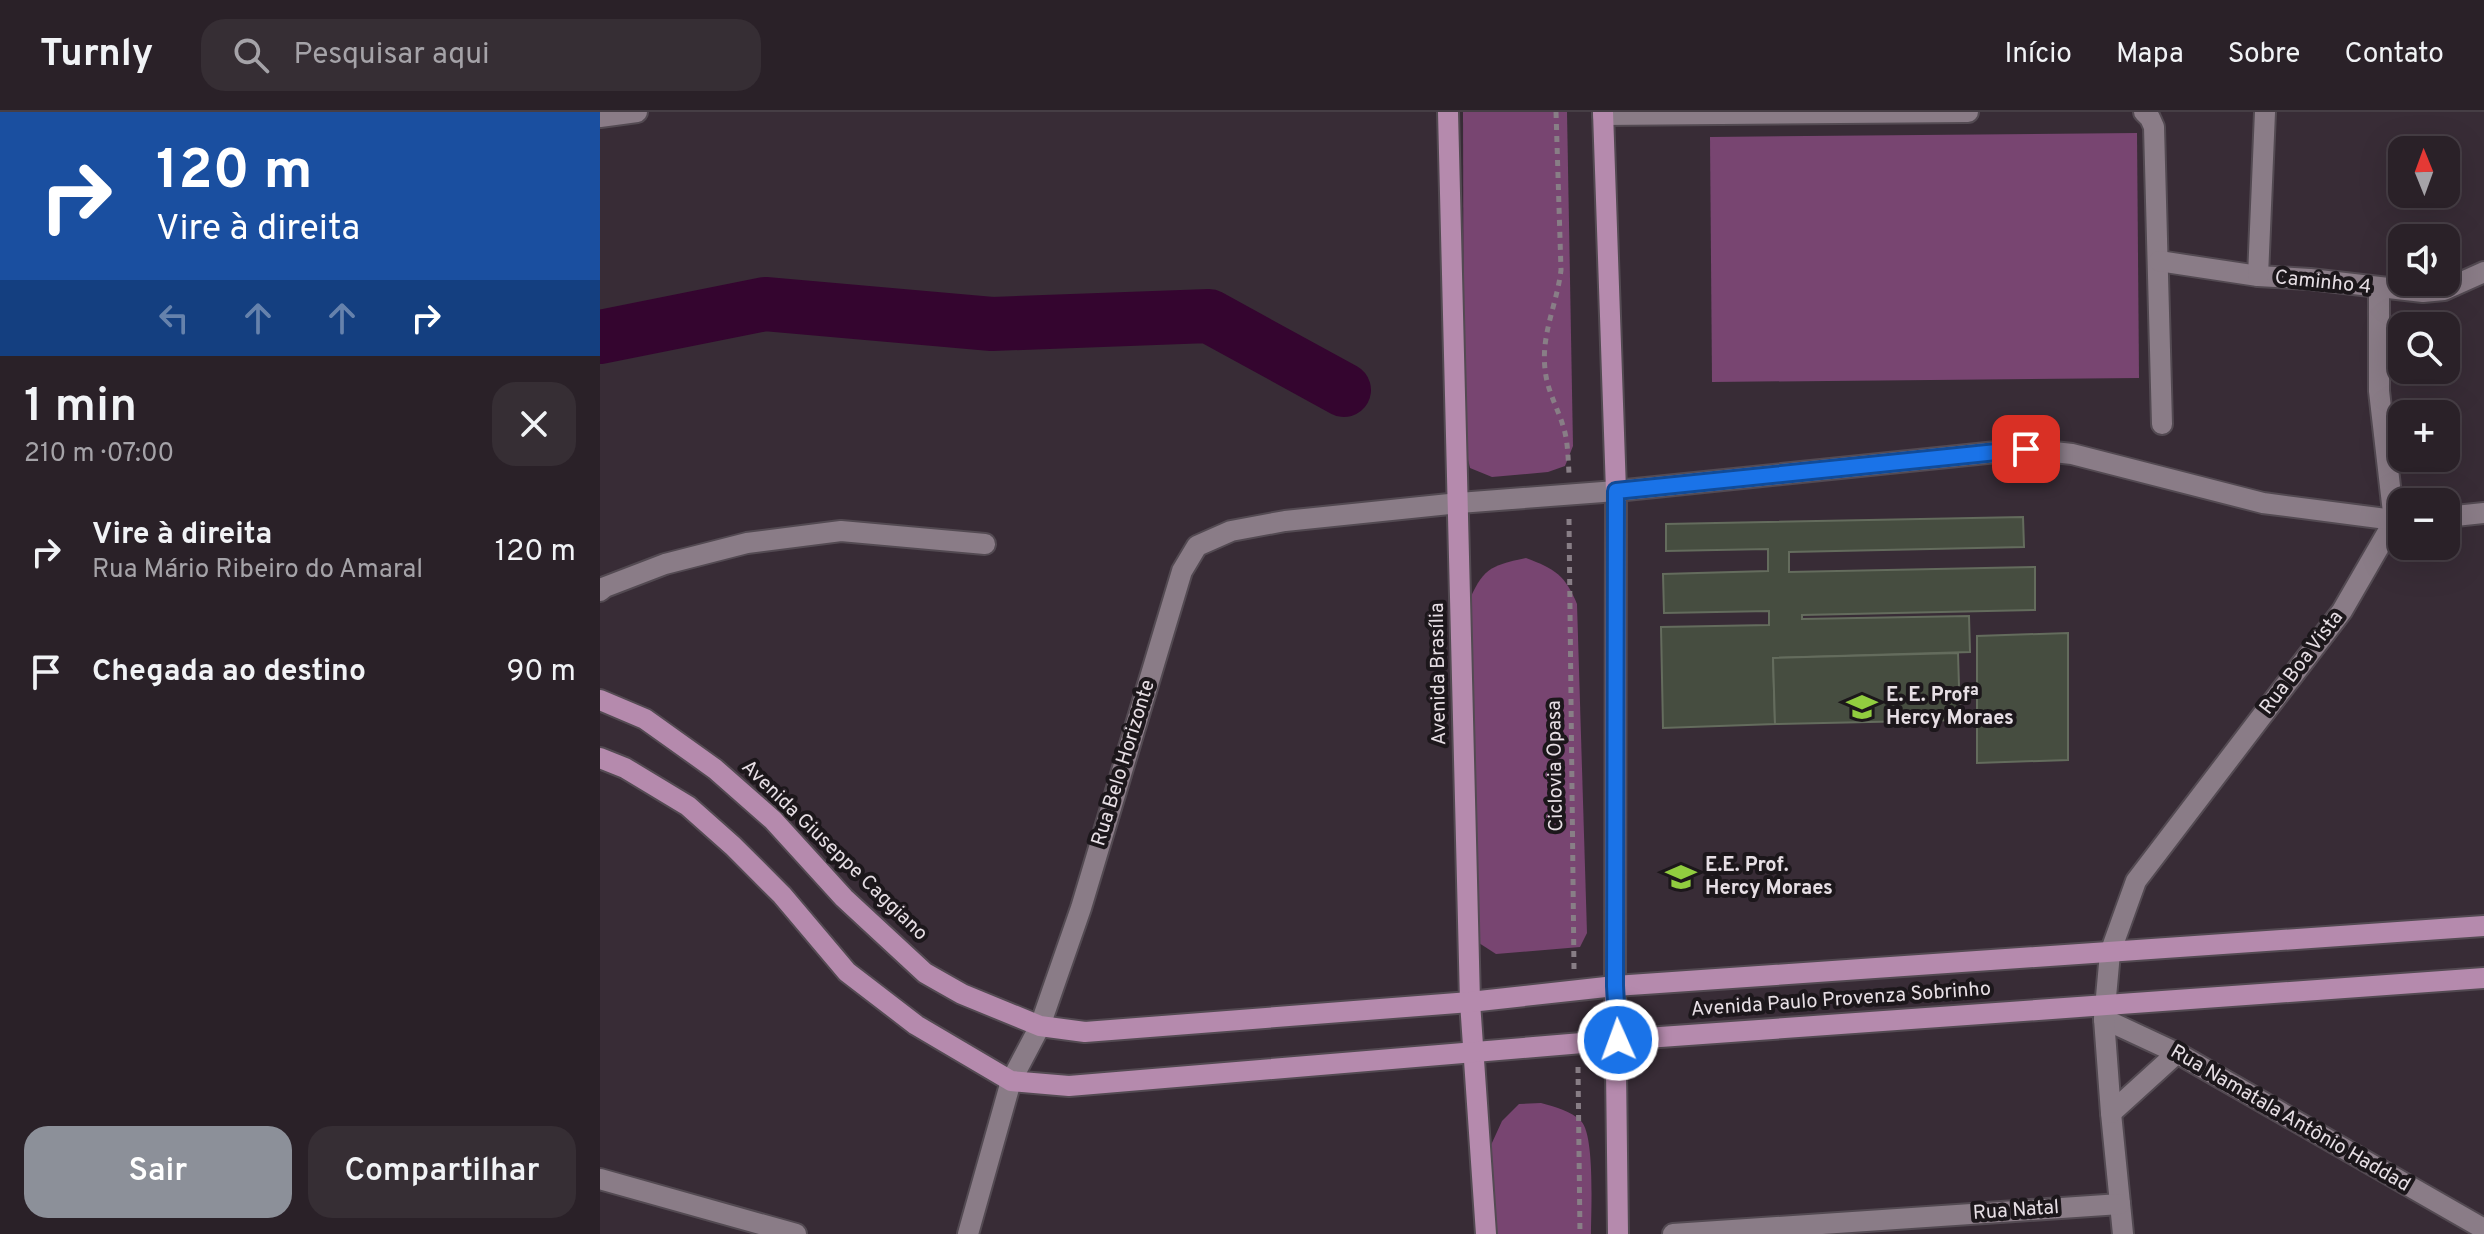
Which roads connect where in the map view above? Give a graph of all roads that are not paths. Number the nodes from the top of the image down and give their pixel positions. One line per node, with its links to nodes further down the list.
1 (637, 112): 7 (street)
2 (1448, 112): 15 (main road, Avenida Brasília)
3 (1968, 112): 6 (street)
4 (2144, 112): 8 (street)
5 (2265, 112): 10 (street)
6 (1603, 114): 14 (main road)
7 (600, 117)
8 (2159, 261): 10 (street, Caminho 4); 12 (street)
9 (2484, 272): 11 (street, Caminho 4)
10 (2258, 276): 11 (street, Caminho 4)
11 (2379, 289): 13 (street)
12 (2162, 424)
13 (2393, 488)
14 (1616, 491): 15 (street, Rua Belo Horizonte); 18 (street, Rua Belo Horizonte); 27 (main road)
15 (1459, 503): 28 (main road, Avenida Brasília); 30 (street, Rua Belo Horizonte)
16 (2484, 513): 17 (street)
17 (2460, 516)
18 (2388, 520)
19 (2388, 537): 25 (street, Rua Boa Vista)
20 (985, 544): 21 (street)
21 (600, 591)
22 (600, 700): 30 (main road, Avenida Giuseppe Caggiano)
23 (600, 758): 34 (main road)
24 (2484, 926): 25 (main road, Avenida Paulo Provenza Sobrinho)
25 (2110, 953): 27 (main road, Avenida Paulo Provenza Sobrinho); 29 (street, Rua Boa Vista)
26 (2484, 978): 29 (main road, Avenida Paulo Provenza Sobrinho)
27 (1615, 986): 28 (main road, Avenida Paulo Provenza Sobrinho); 31 (main road)
28 (1470, 1002): 30 (main road, Avenida Paulo Provenza Sobrinho); 32 (main road, Avenida Brasília)
29 (2104, 1012): 31 (main road, Avenida Paulo Provenza Sobrinho); 33 (street, Rua Namatala Antônio Haddad); 35 (street, Rua Boa Vista)
30 (1040, 1026): 34 (street, Rua Belo Horizonte)
31 (1618, 1040): 32 (main road, Avenida Paulo Provenza Sobrinho); 43 (main road)
32 (1473, 1052): 34 (main road, Avenida Paulo Provenza Sobrinho); 42 (main road, Avenida Brasília)
33 (2177, 1053): 35 (street); 39 (street, Rua Namatala Antônio Haddad)
34 (1011, 1081): 41 (street, Rua Belo Horizonte)
35 (2111, 1113): 38 (street, Rua Boa Vista)
36 (600, 1159): 37 (street)
37 (605, 1180): 40 (street)
38 (2120, 1204): 44 (street, Rua Natal); 45 (street, Rua Boa Vista)
39 (2484, 1229)
40 (796, 1234)
41 (968, 1234)
42 (1486, 1234)
43 (1618, 1234)
44 (1673, 1234)
45 (2123, 1234)

